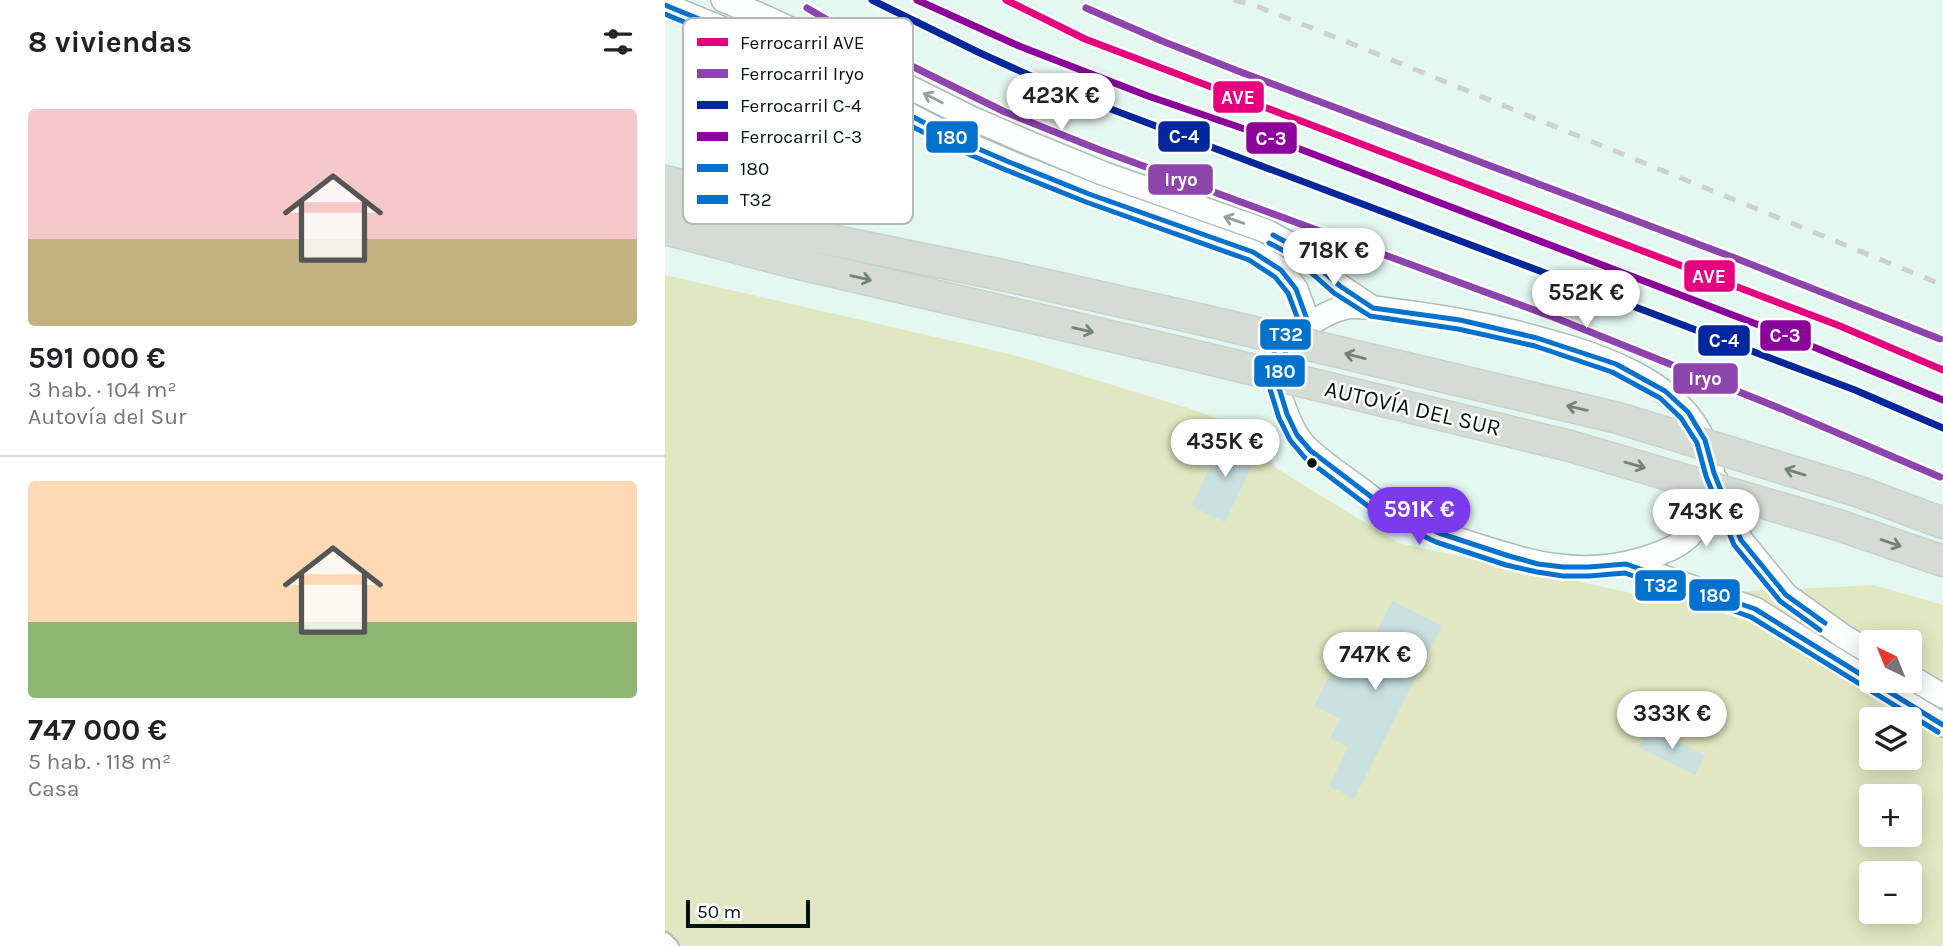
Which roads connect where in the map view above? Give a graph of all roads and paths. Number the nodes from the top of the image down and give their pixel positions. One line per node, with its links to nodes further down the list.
1 (723, 0): 4 (main road, one-way to 1)
2 (665, 5): 3 (main road)
3 (697, 18)
4 (768, 18)
5 (913, 89): 17 (main road, one-way to 5)
6 (913, 117): 17 (main road)
7 (665, 181): 8 (highway)
8 (683, 185)
9 (665, 205): 10 (highway)
10 (683, 209)
11 (753, 224): 16 (highway)
12 (827, 224): 16 (highway)
13 (665, 229): 15 (highway)
14 (665, 244): 15 (highway)
15 (795, 263): 21 (highway, AUTOVÍA DEL SUR, one-way to 21, bridge)
16 (1002, 275): 20 (highway, AUTOVÍA DEL SUR, one-way to 16, bridge)
17 (1373, 308): 19 (main road)
18 (1280, 399): 22 (main road)
19 (1714, 473): 22 (main road); 23 (main road)
20 (1943, 523)
21 (1943, 561)
22 (1626, 564): 26 (main road)
23 (1859, 646)
24 (1922, 684): 25 (main road)
25 (1943, 696)
26 (1943, 725)
27 (665, 939): 28 (street)
28 (673, 946)

